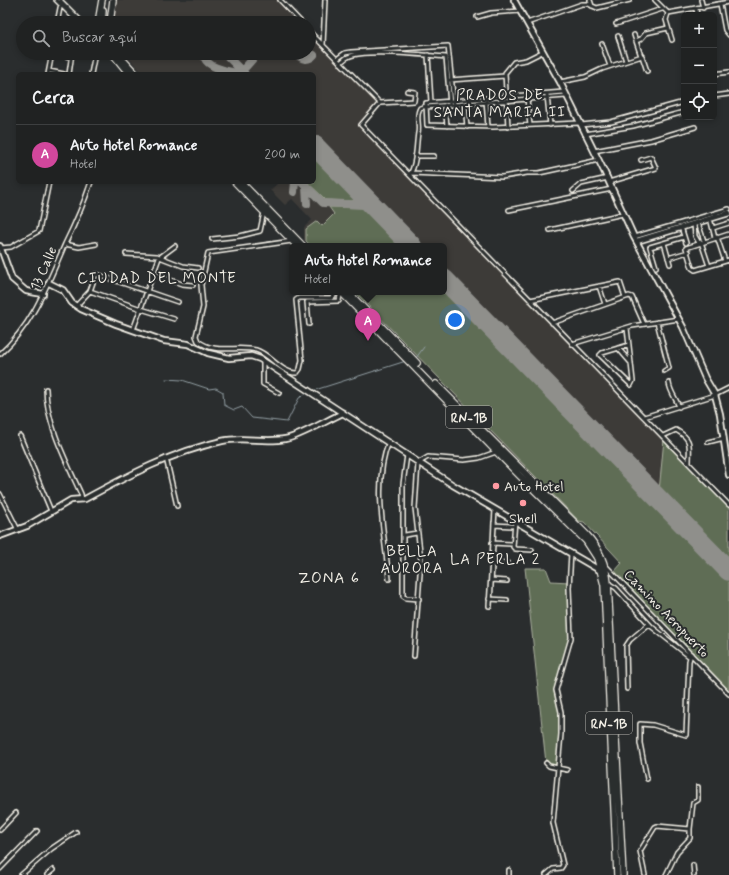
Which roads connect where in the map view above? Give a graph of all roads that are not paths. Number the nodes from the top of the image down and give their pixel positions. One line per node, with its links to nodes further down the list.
1 (56, 0): 14 (street)
2 (102, 0): 27 (highway)
3 (105, 0): 28 (highway)
4 (110, 0): 29 (highway)
5 (113, 0): 30 (highway)
6 (280, 0): 31 (street)
7 (325, 0): 43 (street)
8 (514, 0): 22 (street)
9 (590, 0): 18 (street)
10 (610, 0): 16 (street)
11 (630, 0): 16 (street)
12 (655, 0): 20 (street)
13 (701, 0): 19 (street)
14 (61, 2): 25 (street); 26 (street)
15 (729, 2): 17 (street)
16 (612, 4): 18 (street)
17 (720, 4): 19 (street); 37 (street)
18 (592, 6): 33 (street)
19 (703, 8): 21 (street)
20 (662, 9): 24 (street); 34 (street)
21 (696, 9): 23 (street); 24 (street)
22 (520, 11): 32 (street); 33 (street)
23 (696, 12)
24 (668, 14): 35 (street)
25 (58, 16)
26 (74, 16)
27 (99, 16)
28 (103, 16)
29 (109, 16)
30 (110, 16)
31 (295, 16)
32 (477, 17)
33 (526, 23): 47 (street)
34 (616, 24)
35 (668, 28): 40 (street); 41 (street)
36 (634, 35): 41 (street)
37 (729, 35)
38 (618, 36): 57 (street)
39 (316, 38): 43 (street)
40 (672, 40)
41 (636, 41): 50 (street)
42 (602, 44): 59 (street)
43 (323, 45): 51 (street)
44 (396, 49): 45 (street); 48 (street); 69 (street)
45 (391, 51): 46 (street); 48 (street)
46 (368, 52): 51 (street); 58 (street)
47 (542, 52): 68 (street); 70 (street)
48 (396, 54): 49 (street)
49 (428, 56): 69 (street); 80 (street)
50 (641, 56): 57 (street); 60 (street)
51 (337, 59): 58 (street)
52 (51, 60): 61 (street)
53 (71, 60): 62 (street)
54 (94, 60): 63 (street)
55 (118, 60): 64 (highway)
56 (123, 60): 65 (highway)
57 (626, 61): 59 (street)
58 (340, 63): 79 (street)
59 (610, 66): 70 (street)
60 (647, 71)
61 (48, 72)
62 (69, 72)
63 (91, 72)
64 (127, 72)
65 (134, 72)
66 (729, 72): 67 (street)
67 (717, 74)
68 (504, 76): 69 (street); 77 (street)
69 (450, 80): 82 (street)
70 (560, 82): 72 (street)
71 (407, 91): 79 (street)
72 (565, 94): 74 (street); 88 (street)
73 (729, 94): 75 (street)
74 (547, 95): 76 (street); 87 (street)
75 (717, 96)
76 (527, 97): 77 (street); 89 (street)
77 (506, 98): 78 (street); 91 (street)
78 (486, 100): 81 (street); 93 (street)
79 (380, 102): 101 (street)
80 (431, 102): 82 (street); 84 (street)
81 (465, 102): 82 (street); 92 (street)
82 (452, 103): 85 (street)
83 (681, 103): 88 (street)
84 (426, 105): 85 (street); 90 (street); 97 (street)
85 (445, 105): 90 (street)
86 (681, 113): 95 (street)
87 (550, 124): 88 (street); 89 (street)
88 (580, 124): 95 (street)
89 (530, 125): 91 (street)
90 (447, 126): 92 (street)
91 (508, 126): 93 (street)
92 (467, 127): 93 (street)
93 (488, 127)
94 (695, 127): 96 (street)
95 (585, 134): 96 (street)
96 (594, 151): 99 (street)
97 (415, 156): 98 (street); 101 (street)
98 (434, 156)
99 (599, 160): 101 (street); 102 (street)
100 (640, 160): 102 (street)
101 (410, 174): 155 (street)
102 (608, 180): 107 (street); 108 (street)
103 (49, 184): 133 (street)
104 (90, 184): 130 (street, 13 Calle)
105 (237, 184): 111 (highway)
106 (243, 184): 127 (highway)
107 (612, 189): 110 (street); 113 (street)
108 (573, 191)
109 (729, 209): 124 (street)
110 (509, 210)
111 (264, 212): 123 (street); 125 (highway)
112 (729, 213): 115 (street)
113 (623, 214): 118 (street); 124 (street)
114 (711, 222): 117 (street)
115 (696, 223): 124 (street); 126 (street); 126 (street)
116 (729, 223): 117 (street)
117 (713, 228): 122 (street)
118 (550, 230)
119 (682, 230): 121 (street)
120 (729, 234): 122 (street)
121 (684, 237): 128 (street); 129 (street)
122 (716, 237): 126 (street); 139 (street)
123 (212, 239)
124 (636, 239): 161 (street)
125 (292, 241): 151 (street)
126 (702, 242): 134 (street); 141 (street)
127 (300, 243)
128 (664, 243): 137 (street); 142 (street)
129 (686, 243)
130 (66, 244): 131 (street); 145 (street, 13 Calle)
131 (96, 244)
132 (175, 246): 136 (street)
133 (1, 247): 150 (street)
134 (688, 252): 137 (street); 141 (street)
135 (126, 254): 136 (street)
136 (159, 258): 143 (street); 144 (street)
137 (668, 258): 140 (street)
138 (729, 260): 139 (street)
139 (724, 262): 141 (street)
140 (670, 264)
141 (709, 266)
142 (656, 267)
143 (198, 268)
144 (153, 274): 146 (street); 149 (street)
145 (49, 283): 150 (street, 13 Calle); 158 (street)
146 (193, 285)
147 (599, 286): 154 (street); 155 (street); 157 (street)
148 (90, 291): 149 (street); 158 (street); 159 (street)
149 (147, 293): 156 (street); 159 (street)
150 (44, 294): 171 (street, 13 Calle)
151 (336, 295)
152 (340, 295): 164 (street)
153 (345, 295): 172 (highway, RN-1B)
154 (625, 297): 157 (street); 165 (street)
155 (530, 300): 163 (street)
156 (178, 302)
157 (605, 304): 163 (street)
158 (76, 306): 167 (street)
159 (141, 309): 160 (street); 167 (street)
160 (174, 319)
161 (679, 319): 162 (street); 180 (street)
162 (657, 322): 165 (street); 175 (street)
163 (552, 323): 168 (street)
164 (309, 324)
165 (644, 324): 166 (street)
166 (627, 328): 168 (street); 169 (street)
167 (133, 330): 173 (street)
168 (572, 344): 183 (street)
169 (629, 345): 170 (street); 174 (street)
170 (618, 348): 174 (street); 174 (street)
171 (0, 354)
172 (411, 360): 190 (highway, RN-1B); 195 (highway, RN-1B)
173 (263, 361): 179 (street); 182 (street)
174 (631, 363)
175 (664, 371)
176 (669, 383): 181 (street)
177 (729, 388): 180 (street)
178 (46, 389): 198 (street)
179 (279, 393)
180 (714, 395): 181 (street); 186 (street)
181 (679, 407): 183 (street)
182 (343, 413): 187 (street); 192 (street)
183 (644, 417): 185 (street)
184 (20, 436): 202 (street)
185 (663, 436): 194 (street); 194 (street)
186 (724, 438): 188 (street); 189 (street)
187 (389, 442): 191 (street); 217 (street)
188 (708, 442)
189 (728, 450): 196 (street)
190 (497, 452): 193 (street); 195 (highway); 216 (highway, RN-1B)
191 (407, 455): 193 (street); 207 (street)
192 (166, 458): 198 (street); 200 (street)
193 (418, 463): 201 (street); 206 (street)
194 (689, 463): 199 (street)
195 (523, 472): 215 (highway, RN-1B)
196 (729, 475)
197 (0, 494): 205 (street)
198 (82, 500): 202 (street)
199 (729, 505)
200 (177, 506)
201 (495, 510): 203 (street); 204 (street)
202 (51, 511): 205 (street)
203 (514, 523): 204 (street); 211 (street); 212 (street)
204 (494, 524): 209 (street)
205 (18, 530): 208 (street)
206 (417, 533): 207 (street); 221 (street)
207 (404, 534): 221 (street)
208 (0, 536)
209 (493, 543): 210 (street); 213 (street)
210 (511, 544)
211 (532, 550)
212 (571, 553): 216 (street); 233 (street)
213 (492, 562): 214 (street); 218 (street)
214 (508, 563)
215 (605, 565): 220 (highway, RN-1B); 227 (street, Camino Aeropuerto)
216 (602, 572): 223 (highway); 225 (highway, RN-1B)
217 (389, 579)
218 (491, 580): 219 (street); 222 (street)
219 (507, 581)
220 (608, 583): 223 (highway, RN-1B); 224 (street)
221 (419, 598): 226 (street)
222 (508, 600)
223 (610, 624): 230 (highway, RN-1B)
224 (649, 624): 227 (street); 228 (street)
225 (606, 647): 230 (highway); 231 (highway, RN-1B)
226 (414, 656)
227 (691, 656): 229 (street, Camino Aeropuerto); 235 (street)
228 (628, 689)
229 (729, 694)
230 (614, 728): 237 (highway, RN-1B)
231 (611, 754): 237 (highway); 243 (highway, RN-1B)
232 (546, 763): 233 (street)
233 (558, 768): 234 (street); 251 (street)
234 (567, 770)
235 (647, 779)
236 (698, 787): 239 (street)
237 (617, 793): 243 (highway, RN-1B)
238 (16, 813): 240 (street)
239 (690, 829): 254 (street); 255 (street)
240 (0, 830)
241 (37, 831): 245 (street)
242 (76, 832): 248 (street)
243 (619, 863): 252 (highway, RN-1B); 253 (street)
244 (693, 865): 256 (street)
245 (0, 869)
246 (53, 870): 249 (street)
247 (509, 870): 250 (street)
248 (21, 875)
249 (47, 875)
250 (509, 875)
251 (546, 875)
252 (620, 875)
253 (626, 875)
254 (644, 875)
255 (666, 875)
256 (694, 875)

